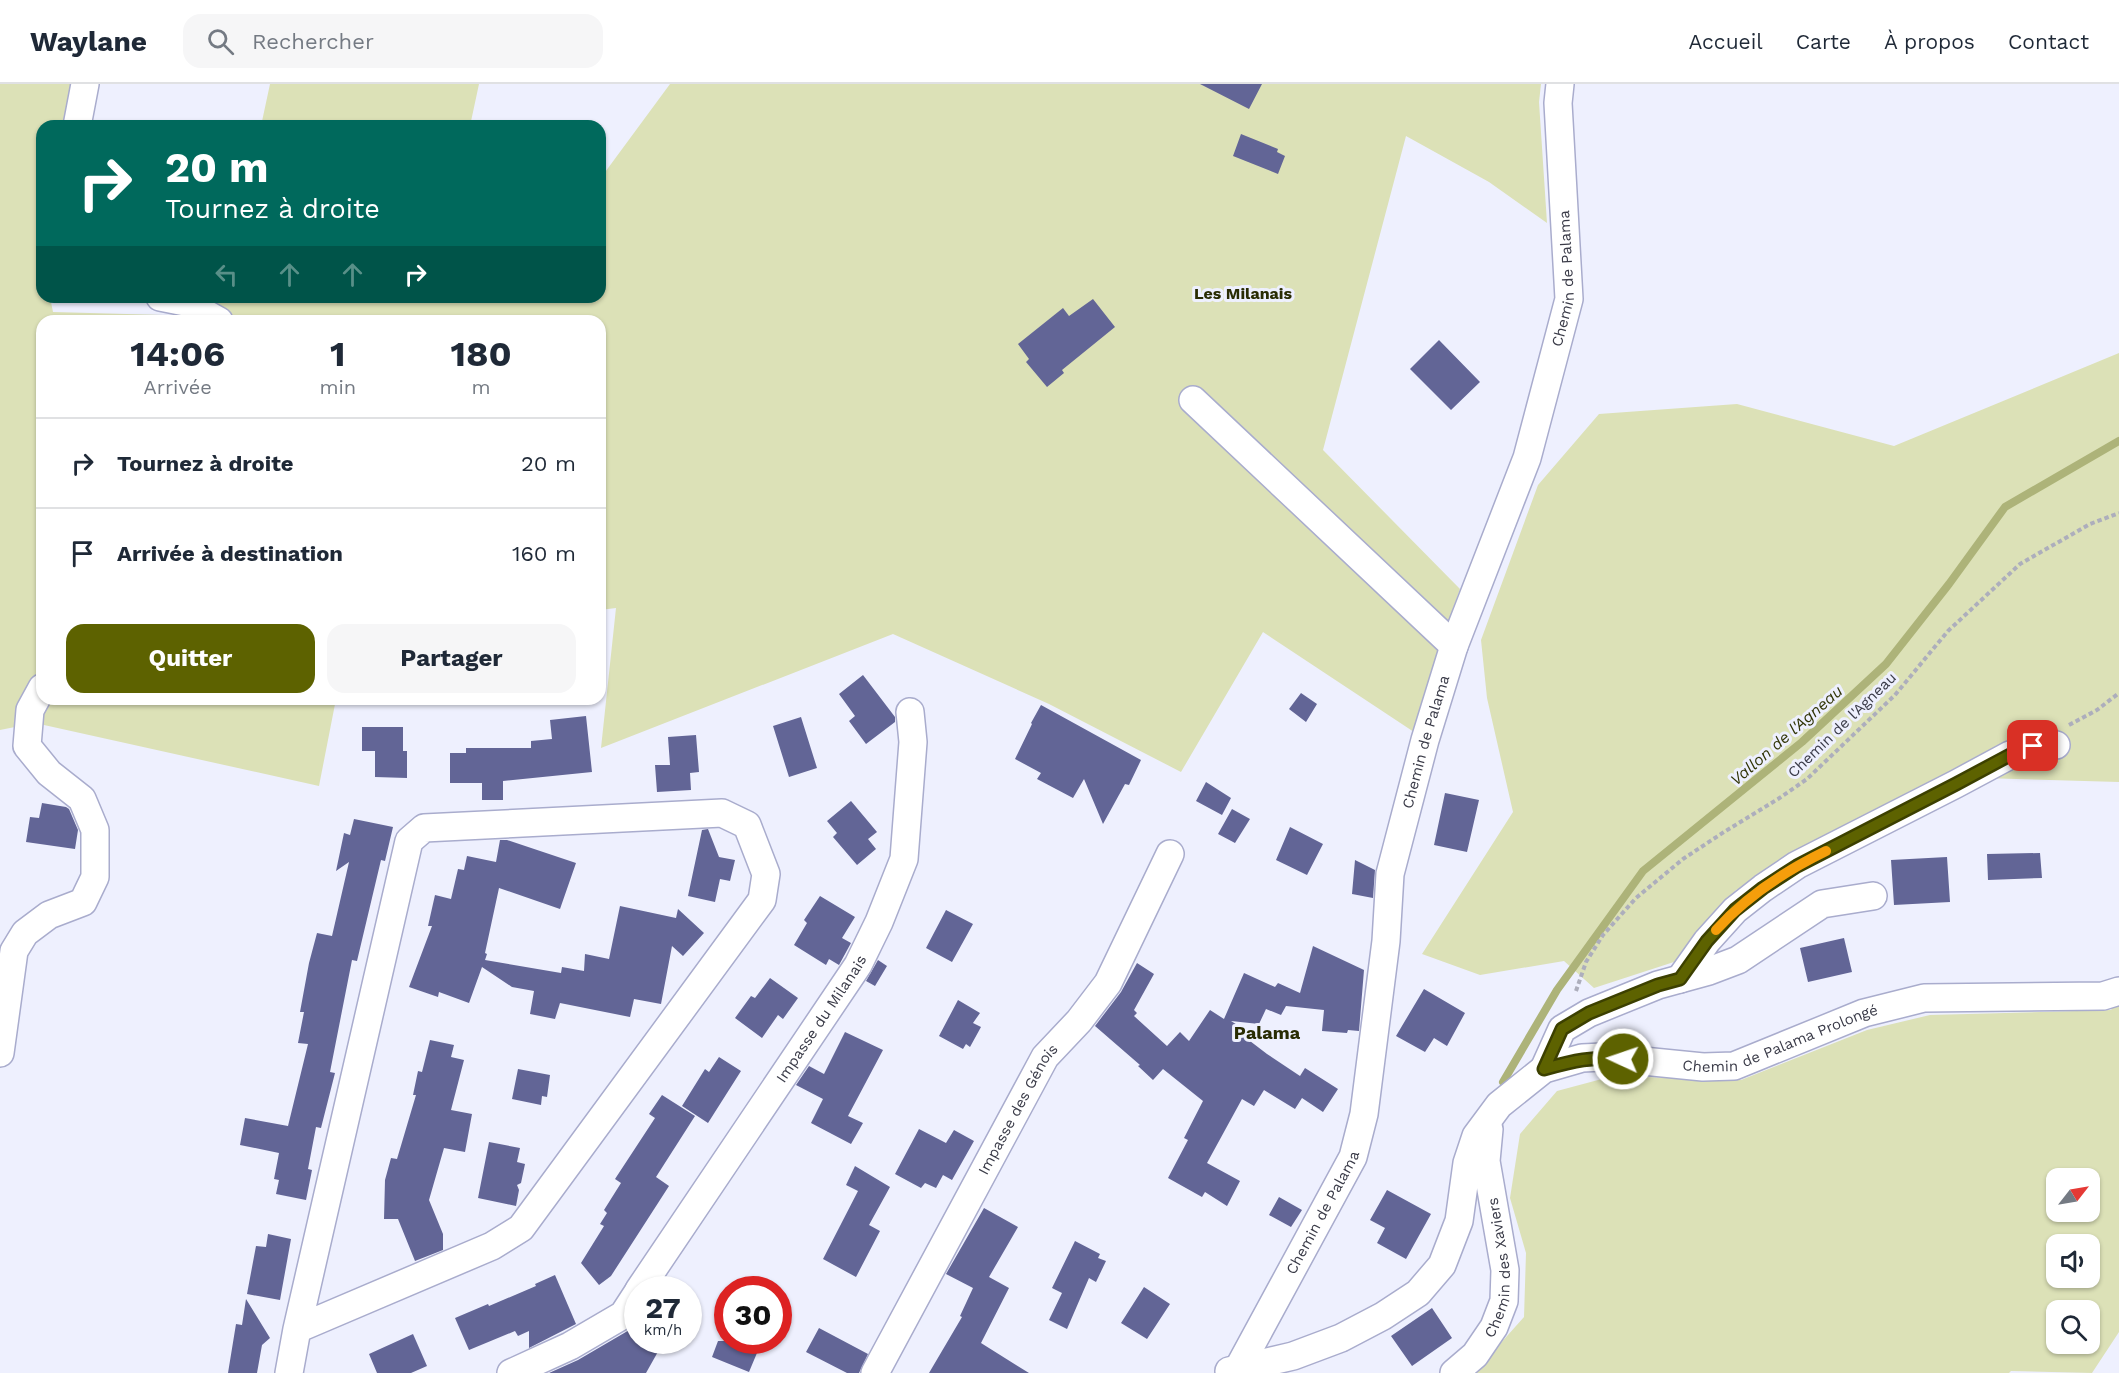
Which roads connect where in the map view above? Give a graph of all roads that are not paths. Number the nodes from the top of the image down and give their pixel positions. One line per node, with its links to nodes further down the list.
1 (85, 84): 3 (street)
2 (1560, 84): 7 (street, Chemin de Palama)
3 (77, 120)
4 (187, 303): 5 (street)
5 (208, 315)
6 (1193, 400): 7 (street)
7 (1454, 646): 21 (street, Chemin de Palama)
8 (36, 699): 15 (street)
9 (910, 712): 18 (street, Impasse du Milanais)
10 (2045, 745): 13 (street)
11 (1170, 854): 24 (street, Impasse des Génois)
12 (1873, 896): 13 (street)
13 (1680, 979): 16 (street)
14 (2119, 991): 16 (street, Chemin de Palama Prolongé)
15 (0, 1053)
16 (1544, 1069): 17 (street, Chemin de Palama Prolongé)
17 (1491, 1113): 21 (street, Chemin de Palama Prolongé); 25 (street, Chemin des Xaviers)
18 (648, 1276)
19 (624, 1313): 23 (street, Impasse du Milanais)
20 (297, 1329): 20 (street); 22 (street)
21 (1230, 1371)
22 (289, 1373)
23 (511, 1373)
24 (874, 1373)
25 (1454, 1373)

